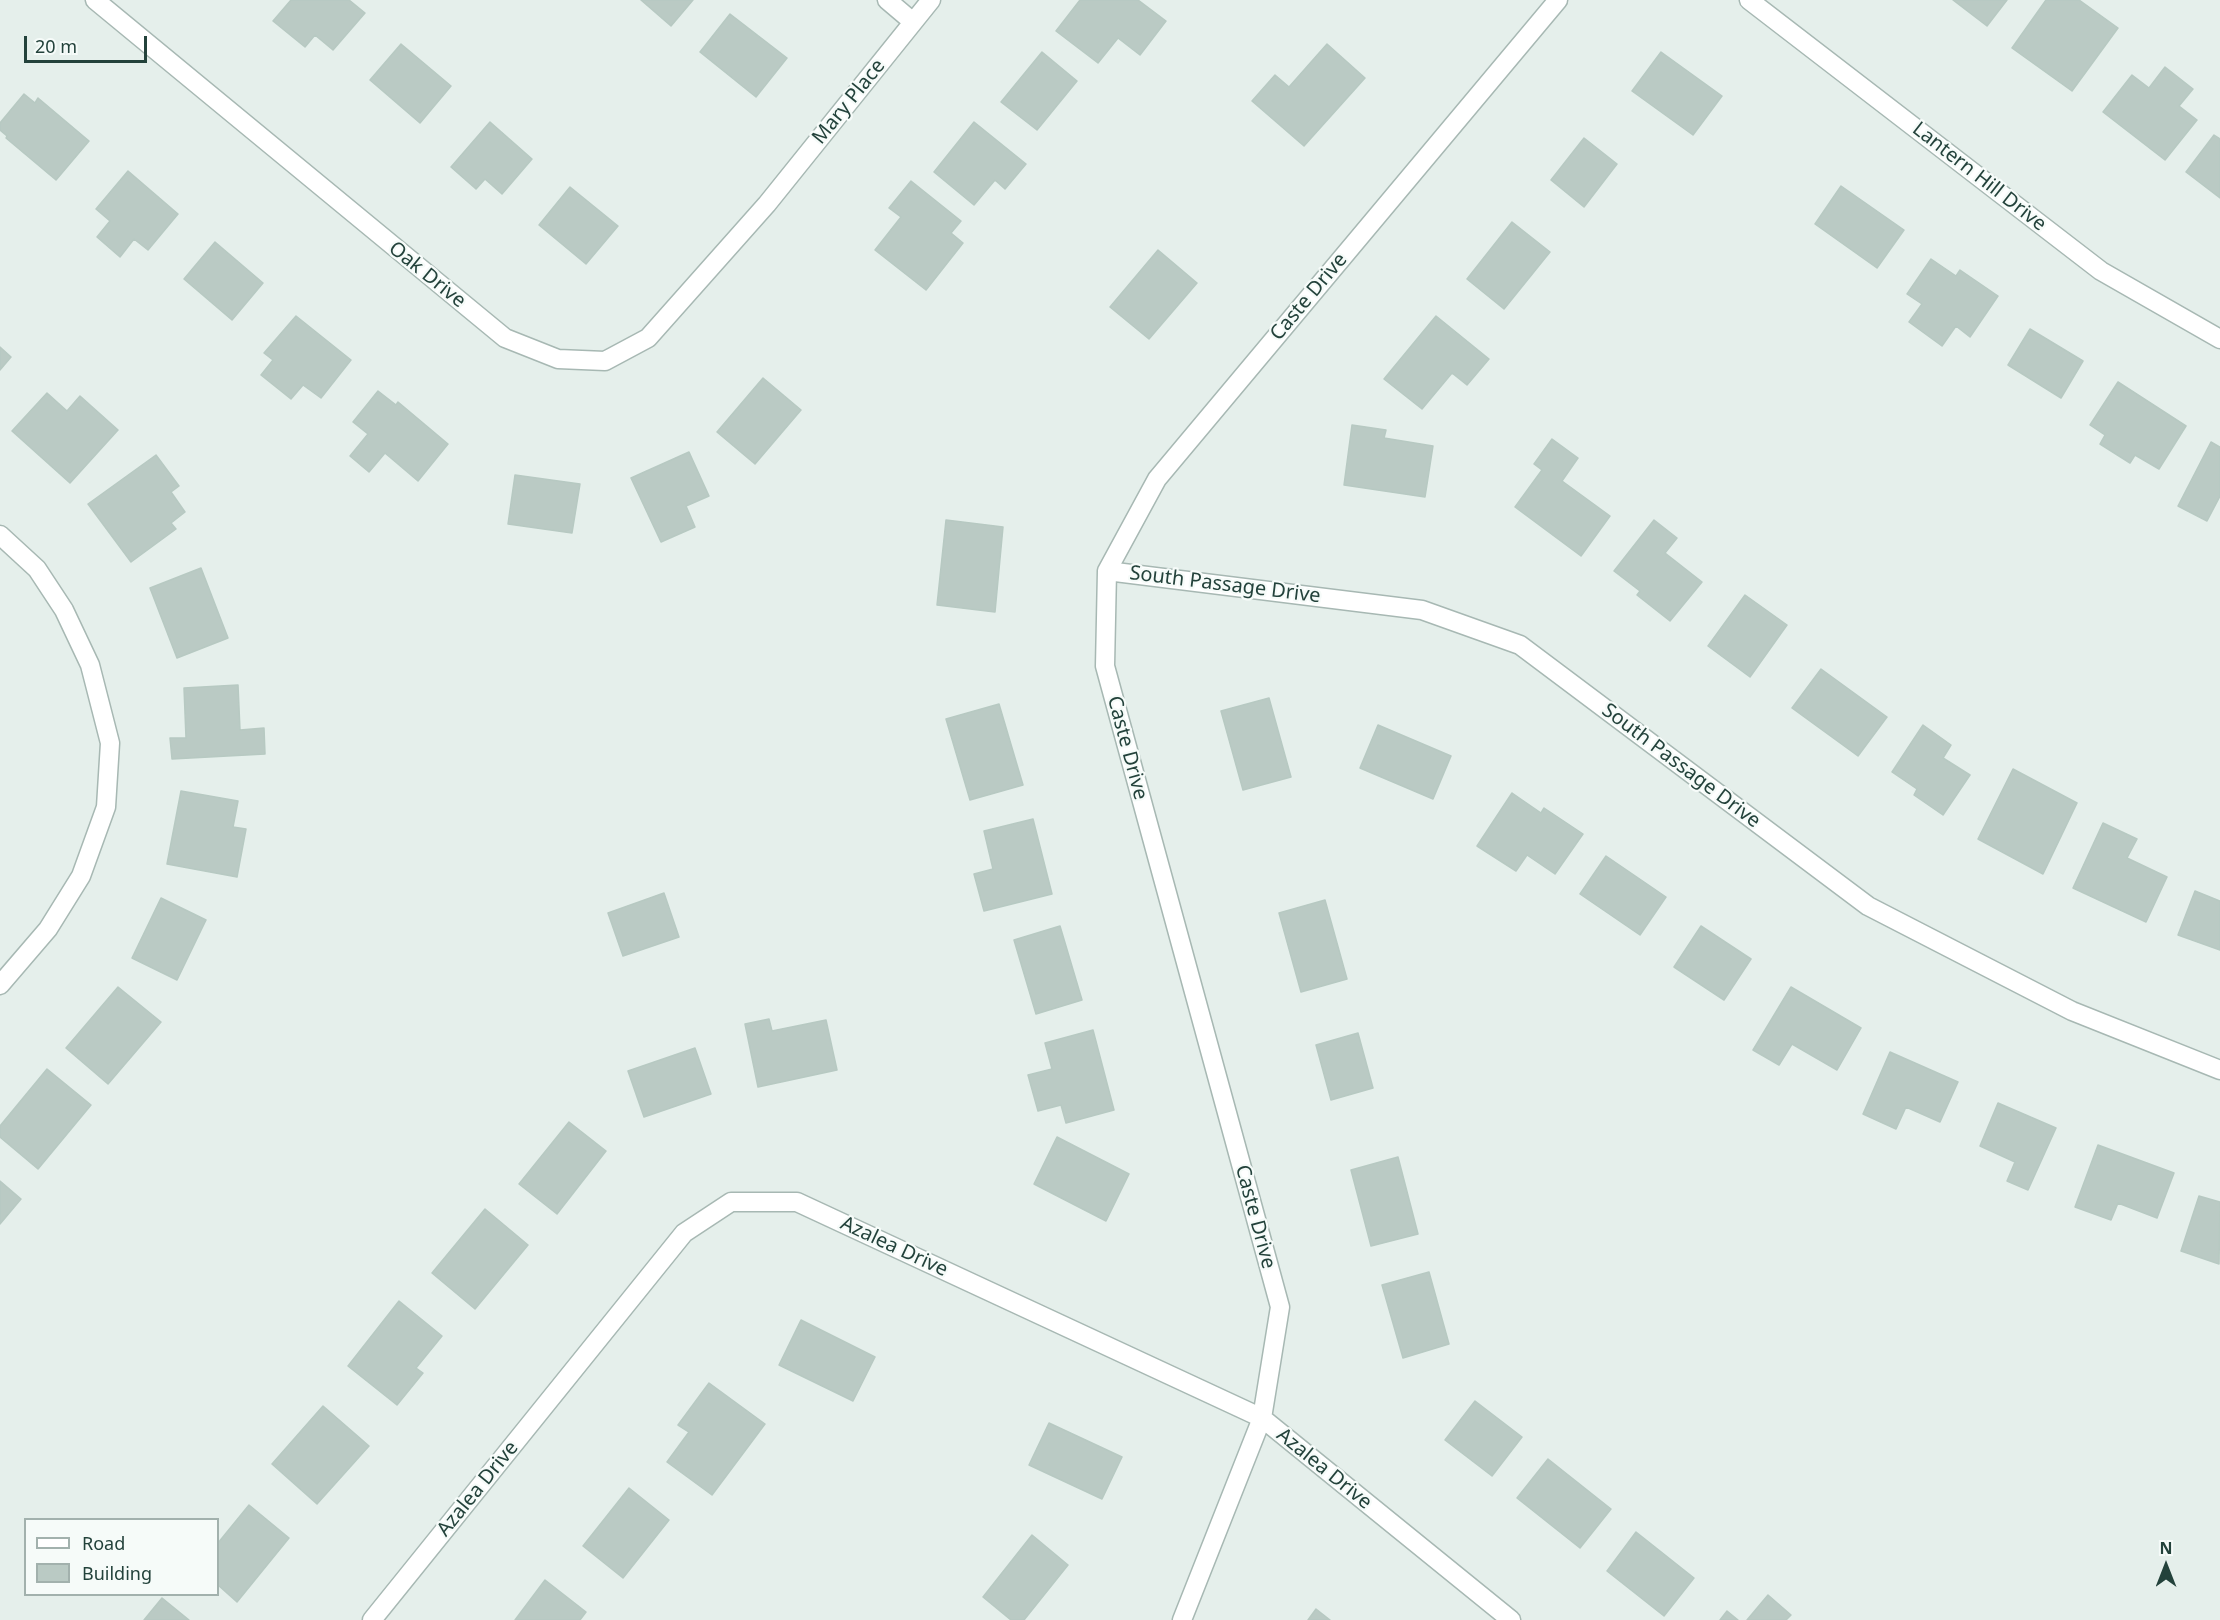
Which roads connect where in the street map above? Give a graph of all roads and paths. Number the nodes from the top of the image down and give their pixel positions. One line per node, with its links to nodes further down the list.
1 (95, 0): 7 (street, Oak Drive)
2 (887, 0): 6 (street)
3 (931, 0): 6 (street, Mary Place)
4 (1558, 0): 10 (street, Caste Drive)
5 (1749, 0): 8 (street, Lantern Hill Drive)
6 (913, 22): 7 (street, Mary Place)
7 (767, 204)
8 (2220, 339)
9 (0, 535): 11 (street)
10 (1107, 571): 12 (street, South Passage Drive); 13 (street, Caste Drive)
11 (0, 985)
12 (2220, 1070)
13 (1262, 1419): 14 (street, Azalea Drive); 15 (street, Caste Drive); 16 (street, Azalea Drive)
14 (372, 1620)
15 (1182, 1620)
16 (1511, 1620)

